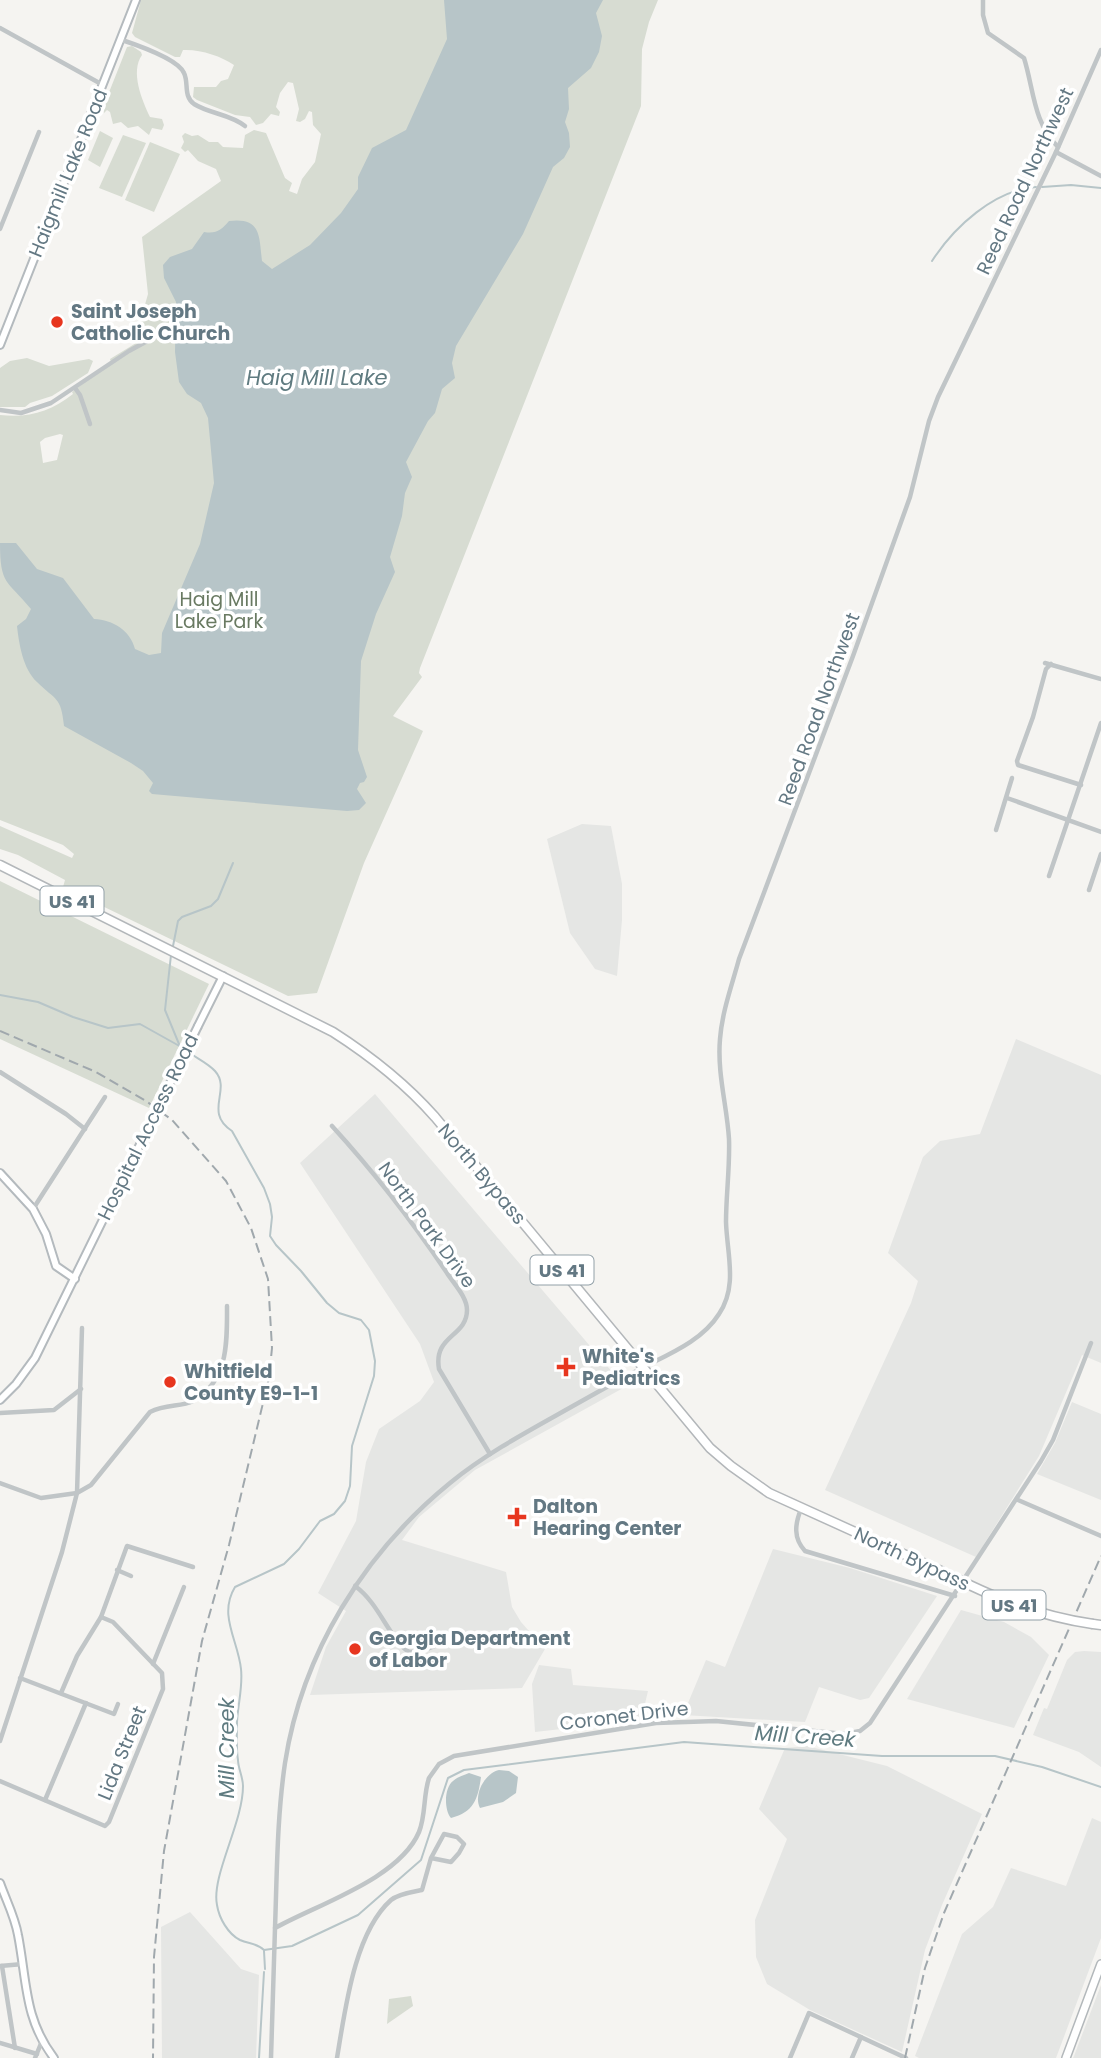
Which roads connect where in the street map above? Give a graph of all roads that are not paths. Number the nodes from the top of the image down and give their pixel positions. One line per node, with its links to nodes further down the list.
1 (136, 0): 4 (main road, Haigmill Lake Road)
2 (983, 0): 9 (street)
3 (0, 28): 6 (street)
4 (121, 40): 6 (main road, Haigmill Lake Road); 7 (street)
5 (1101, 50): 9 (street, Reed Road Northwest)
6 (103, 85): 13 (main road, Haigmill Lake Road)
7 (244, 126)
8 (39, 132): 11 (street)
9 (1057, 150): 10 (street); 40 (street, Reed Road Northwest)
10 (1101, 176)
11 (0, 229)
12 (174, 326): 14 (street)
13 (0, 345)
14 (75, 388): 15 (street); 16 (street)
15 (0, 411)
16 (90, 424)
17 (1101, 679): 20 (street)
18 (1101, 723): 20 (street)
19 (1012, 778): 21 (street)
20 (1081, 785): 22 (street)
21 (1007, 798): 22 (street); 23 (street)
22 (1069, 820): 24 (street); 27 (street)
23 (996, 830)
24 (1101, 832)
25 (1101, 854): 28 (street)
26 (0, 865): 29 (highway, North Bypass / US 41)
27 (1049, 876)
28 (1089, 890)
29 (223, 976): 36 (main road, Hospital Access Road, bridge); 40 (highway, North Bypass / US 41)
30 (0, 1072): 33 (street)
31 (105, 1097): 33 (street)
32 (332, 1126): 44 (street, North Park Drive)
33 (85, 1129): 35 (street)
34 (0, 1173): 35 (main road)
35 (33, 1209): 36 (main road)
36 (75, 1279): 42 (main road, Hospital Access Road)
37 (227, 1306): 46 (street)
38 (82, 1328): 41 (street)
39 (1091, 1343): 47 (street, Coronet Drive)
40 (643, 1367): 44 (street, Reed Road Northwest); 48 (highway, North Bypass / US 41)
41 (81, 1389): 43 (street); 46 (street)
42 (0, 1400)
43 (0, 1413)
44 (490, 1454): 53 (street, Reed Road Northwest)
45 (0, 1483): 46 (street)
46 (77, 1493): 60 (street)
47 (1018, 1500): 49 (street); 55 (street, Coronet Drive)
48 (801, 1509): 55 (street); 57 (highway, North Bypass / US 41, bridge)
49 (1101, 1536)
50 (193, 1567): 51 (street)
51 (117, 1570): 52 (street); 56 (street)
52 (131, 1576)
53 (355, 1586): 58 (street); 69 (street, Reed Road Northwest)
54 (184, 1587): 59 (street)
55 (955, 1596): 69 (street, Coronet Drive)
56 (101, 1617): 59 (street); 61 (street)
57 (1097, 1624)
58 (466, 1634)
59 (153, 1664): 66 (street, Lida Street)
60 (20, 1678): 61 (street); 64 (street)
61 (61, 1693): 62 (street)
62 (86, 1703): 63 (street); 66 (street)
63 (118, 1703)
64 (0, 1741)
65 (0, 1781): 66 (street)
66 (45, 1800)
67 (431, 1858): 67 (street); 80 (street)
68 (0, 1883): 70 (main road)
69 (275, 1928): 79 (street)
70 (23, 1964): 72 (street); 74 (main road)
71 (1101, 1964): 84 (main road)
72 (1, 1966): 76 (street)
73 (861, 2037): 81 (street); 82 (street); 83 (street)
74 (42, 2041): 77 (street); 78 (main road)
75 (0, 2043): 76 (street)
76 (15, 2048): 77 (street)
77 (36, 2056)
78 (54, 2058)
79 (271, 2058)
80 (337, 2058)
81 (790, 2058)
82 (852, 2058)
83 (906, 2058)
84 (1066, 2058)

